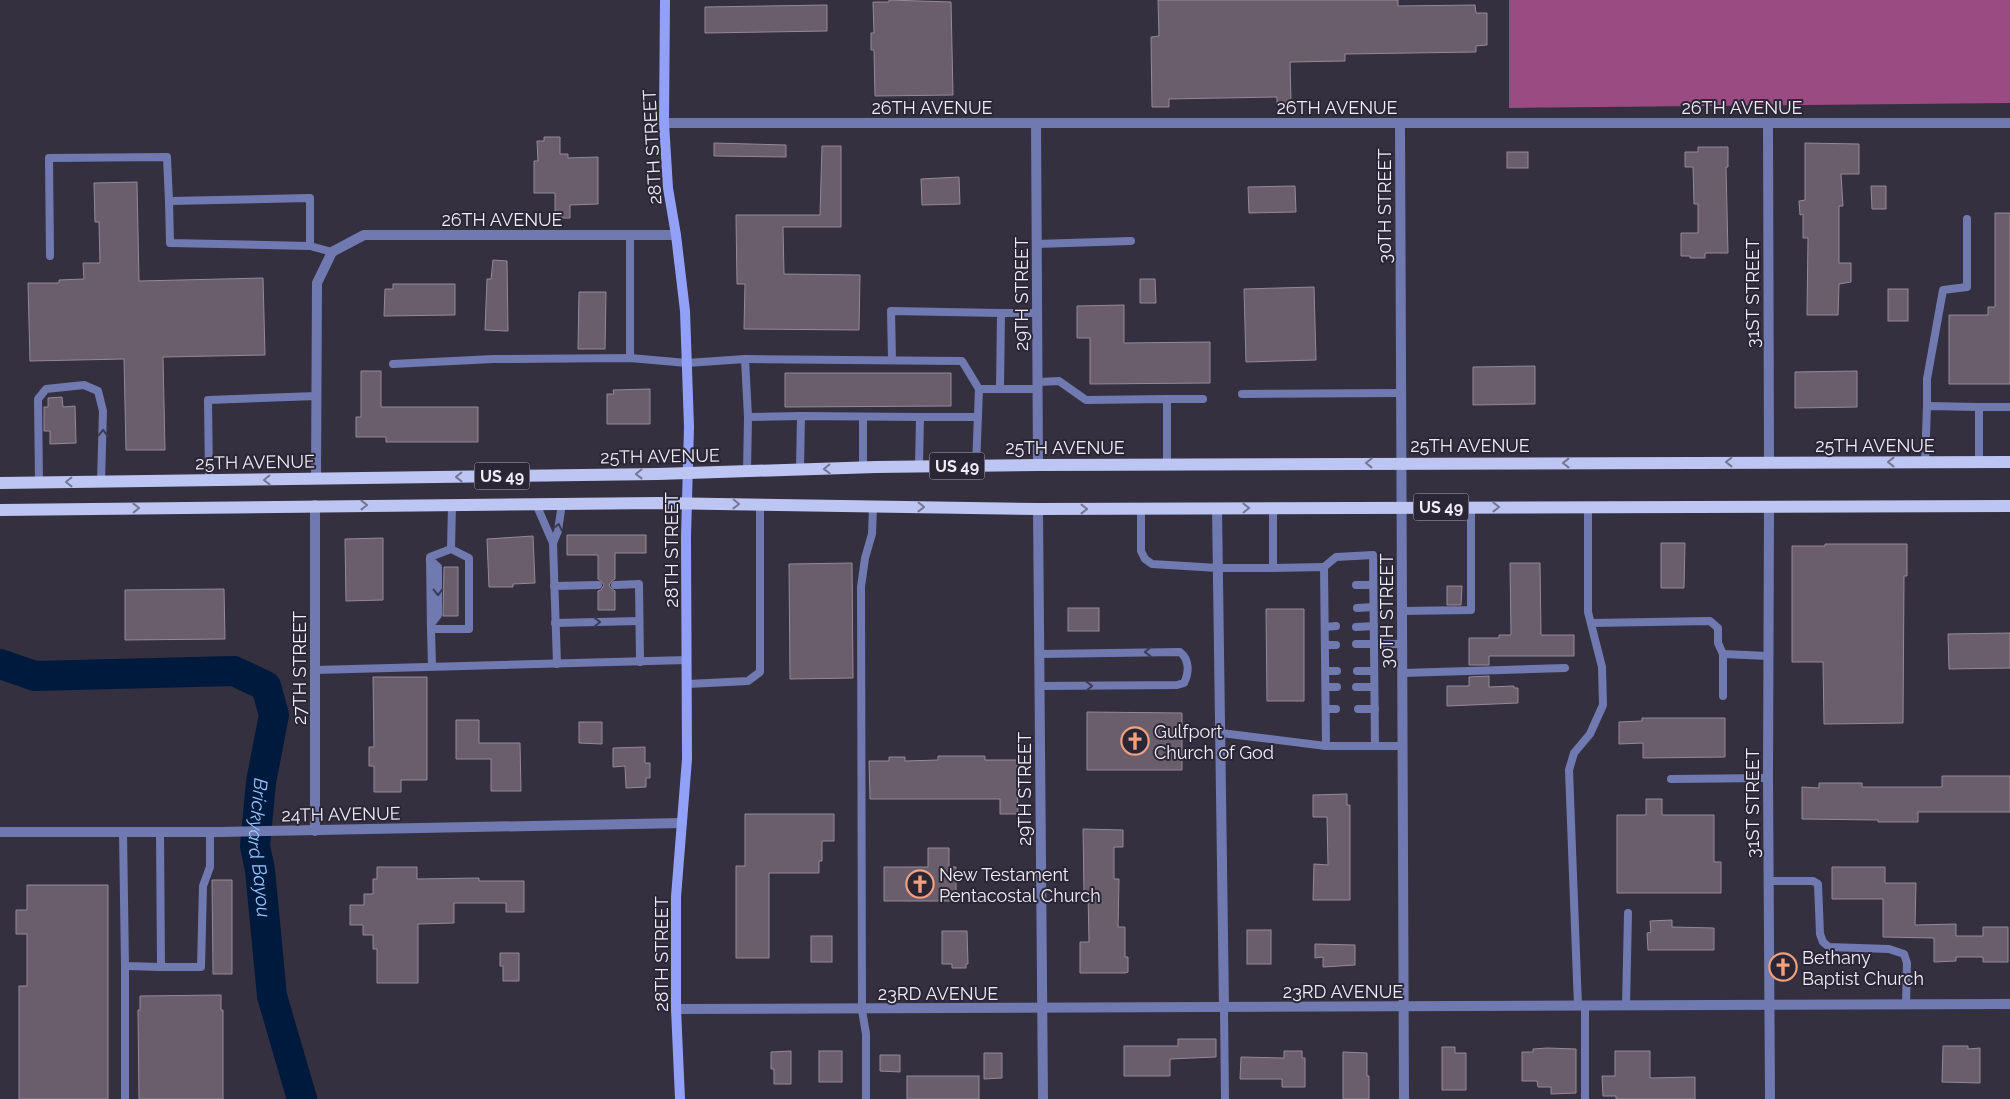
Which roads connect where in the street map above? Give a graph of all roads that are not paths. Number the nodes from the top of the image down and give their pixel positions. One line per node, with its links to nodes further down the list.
1 (664, 0): 2 (main road, 28TH STREET)
2 (664, 123): 3 (street, 26TH AVENUE); 10 (main road, 28TH STREET)
3 (1036, 123): 4 (street, 26TH AVENUE); 12 (street, 29TH STREET)
4 (1400, 123): 5 (street, 26TH AVENUE); 26 (street, 30TH STREET)
5 (1768, 123): 6 (street, 26TH AVENUE); 39 (street, 31ST STREET)
6 (2010, 123)
7 (169, 201): 13 (lane); 13 (lane); 15 (lane)
8 (1967, 220): 31 (lane)
9 (630, 235): 10 (street, 26TH AVENUE); 14 (street, 26TH AVENUE); 18 (lane)
10 (676, 235): 21 (main road, 28TH STREET)
11 (1131, 241): 12 (lane)
12 (1036, 244): 17 (street, 29TH STREET)
13 (310, 246): 14 (lane)
14 (332, 252): 28 (street)
15 (50, 256)
16 (1001, 313): 17 (lane); 20 (lane); 25 (lane)
17 (1037, 313): 23 (street, 29TH STREET)
18 (630, 358): 21 (lane); 22 (lane)
19 (744, 358): 20 (lane); 21 (lane); 35 (lane)
20 (892, 360): 24 (lane)
21 (687, 363): 51 (main road, 28TH STREET)
22 (393, 364)
23 (1038, 386): 25 (lane); 29 (lane); 45 (street, 29TH STREET)
24 (979, 389): 25 (lane); 38 (lane)
25 (1000, 389)
26 (1401, 393): 27 (lane); 43 (street, 30TH STREET)
27 (1242, 394)
28 (316, 396): 52 (street); 53 (lane)
29 (1167, 399): 30 (lane); 44 (lane)
30 (1203, 399)
31 (1927, 406): 33 (lane); 40 (lane)
32 (2010, 407): 33 (lane)
33 (1979, 408): 41 (lane)
34 (801, 416): 35 (lane); 36 (lane); 49 (lane)
35 (748, 417): 50 (lane)
36 (863, 417): 37 (lane); 48 (lane)
37 (920, 417): 38 (lane); 46 (lane)
38 (978, 417): 47 (lane)
39 (1769, 462): 40 (main road, 25TH AVENUE / US 49, one-way to 39); 43 (main road, 25TH AVENUE / US 49, one-way to 43)
40 (1925, 462): 41 (main road, 25TH AVENUE / US 49)
41 (1979, 462): 42 (main road, 25TH AVENUE / US 49)
42 (2010, 462)
43 (1401, 463): 44 (main road, 25TH AVENUE / US 49, one-way to 44); 64 (street, 30TH STREET)
44 (1167, 464): 45 (main road, 25TH AVENUE / US 49)
45 (1038, 465): 47 (main road, 25TH AVENUE / US 49)
46 (918, 466): 47 (main road, 25TH AVENUE / US 49); 48 (main road, 25TH AVENUE / US 49)
47 (976, 466)
48 (863, 467): 49 (main road, 25TH AVENUE / US 49, one-way to 49)
49 (800, 470): 50 (main road, 25TH AVENUE / US 49)
50 (747, 471): 51 (main road, 25TH AVENUE / US 49)
51 (688, 472): 52 (main road, 25TH AVENUE / US 49, one-way to 52); 58 (main road, 28TH STREET)
52 (316, 479): 53 (main road, 25TH AVENUE / US 49, one-way to 53)
53 (209, 480): 55 (main road, 25TH AVENUE / US 49)
54 (39, 482): 55 (main road, 25TH AVENUE / US 49, one-way to 54); 55 (lane, one-way to 54); 56 (main road, 25TH AVENUE / US 49)
55 (101, 482)
56 (0, 483)
57 (562, 503): 58 (main road, US 49); 59 (main road, US 49); 74 (lane, one-way to 57)
58 (687, 503): 60 (main road, US 49, one-way to 60); 103 (main road, 28TH STREET)
59 (536, 504): 62 (main road, US 49); 74 (lane)
60 (760, 504): 63 (main road, US 49); 114 (lane)
61 (315, 505): 62 (main road, US 49, one-way to 62); 73 (main road, US 49, one-way to 61); 108 (street, 27TH STREET)
62 (452, 505): 75 (lane)
63 (873, 506): 72 (main road, US 49, one-way to 72); 150 (lane)
64 (1402, 506): 66 (main road, US 49); 70 (main road, US 49); 86 (street, 30TH STREET)
65 (2010, 506): 71 (main road, US 49)
66 (1471, 507): 67 (main road, US 49, one-way to 67); 86 (lane)
67 (1588, 507): 71 (main road, US 49); 89 (lane)
68 (1141, 508): 69 (main road, US 49); 72 (main road, US 49, one-way to 68); 77 (lane)
69 (1218, 508): 70 (main road, US 49, one-way to 70); 77 (street)
70 (1273, 508): 78 (lane)
71 (1769, 508): 102 (street, 31ST STREET)
72 (1038, 509): 100 (street, 29TH STREET)
73 (0, 510)
74 (553, 543): 82 (lane)
75 (451, 549): 90 (lane, one-way to 90); 90 (lane)
76 (1324, 567): 78 (lane); 81 (lane); 93 (lane)
77 (1218, 568): 78 (lane); 125 (street)
78 (1273, 568)
79 (615, 585): 87 (lane)
80 (1356, 585): 81 (lane)
81 (1373, 585): 84 (lane)
82 (554, 586): 83 (lane); 88 (lane)
83 (598, 586)
84 (1373, 607): 85 (lane); 92 (lane)
85 (1357, 608)
86 (1402, 611): 97 (street, 30TH STREET)
87 (640, 621): 88 (lane, one-way to 87); 104 (lane)
88 (555, 622): 105 (lane)
89 (1591, 624): 101 (lane); 144 (lane)
90 (431, 626): 106 (lane)
91 (1336, 626): 93 (lane)
92 (1374, 626): 94 (lane); 96 (lane)
93 (1325, 627): 98 (lane)
94 (1356, 627)
95 (1356, 644): 96 (lane)
96 (1374, 644): 97 (lane); 111 (lane)
97 (1402, 644): 113 (street, 30TH STREET)
98 (1325, 645): 99 (lane); 109 (lane)
99 (1336, 645)
100 (1040, 654): 115 (street, 29TH STREET); 115 (lane, one-way to 100)
101 (1723, 654): 102 (lane); 120 (lane)
102 (1769, 656): 129 (street, 31ST STREET)
103 (687, 660): 104 (lane); 114 (main road, 28TH STREET)
104 (640, 662): 105 (lane)
105 (556, 664): 106 (lane)
106 (432, 666): 108 (lane)
107 (1565, 668): 113 (lane)
108 (315, 670): 132 (street, 27TH STREET)
109 (1326, 671): 110 (lane); 116 (lane)
110 (1337, 671)
111 (1374, 671): 112 (lane); 119 (lane)
112 (1357, 672)
113 (1402, 673): 128 (street, 30TH STREET)
114 (688, 684): 131 (main road, 28TH STREET)
115 (1040, 686): 149 (street, 29TH STREET)
116 (1326, 687): 117 (lane); 121 (lane)
117 (1337, 687)
118 (1356, 687): 119 (lane)
119 (1374, 687): 124 (lane)
120 (1723, 696)
121 (1326, 709): 122 (lane); 126 (lane)
122 (1336, 709)
123 (1358, 709): 124 (lane)
124 (1375, 709): 127 (lane)
125 (1220, 733): 126 (lane); 147 (street)
126 (1326, 746): 127 (lane)
127 (1375, 746): 128 (lane)
128 (1402, 746): 146 (street, 30TH STREET)
129 (1768, 778): 130 (lane); 137 (street, 31ST STREET)
130 (1671, 779)
131 (682, 823): 132 (street, 24TH AVENUE); 148 (main road, 28TH STREET)
132 (315, 831): 136 (street, 24TH AVENUE)
133 (0, 832): 134 (street, 24TH AVENUE)
134 (123, 832): 135 (street, 24TH AVENUE); 139 (lane)
135 (160, 832): 136 (street, 24TH AVENUE); 140 (lane)
136 (215, 832): 140 (lane)
137 (1769, 881): 142 (street, 31ST STREET); 143 (lane)
138 (1628, 913): 145 (lane)
139 (125, 966): 140 (lane); 151 (lane)
140 (162, 967)
141 (2010, 1004): 143 (street, 23RD AVENUE)
142 (1770, 1005): 143 (street, 23RD AVENUE); 145 (street, 23RD AVENUE); 158 (street, 31ST STREET)
143 (1906, 1005)
144 (1582, 1006): 145 (street, 23RD AVENUE); 146 (street, 23RD AVENUE); 157 (lane)
145 (1626, 1006)
146 (1404, 1007): 147 (street, 23RD AVENUE); 156 (street, 30TH STREET)
147 (1224, 1008): 149 (street, 23RD AVENUE); 155 (lane)
148 (676, 1009): 150 (street, 23RD AVENUE); 152 (main road, 28TH STREET)
149 (1042, 1009): 150 (street, 23RD AVENUE); 154 (street, 29TH STREET)
150 (862, 1010): 153 (lane)
151 (125, 1099)
152 (680, 1099)
153 (866, 1099)
154 (1043, 1099)
155 (1225, 1099)
156 (1404, 1099)
157 (1585, 1099)
158 (1770, 1099)

